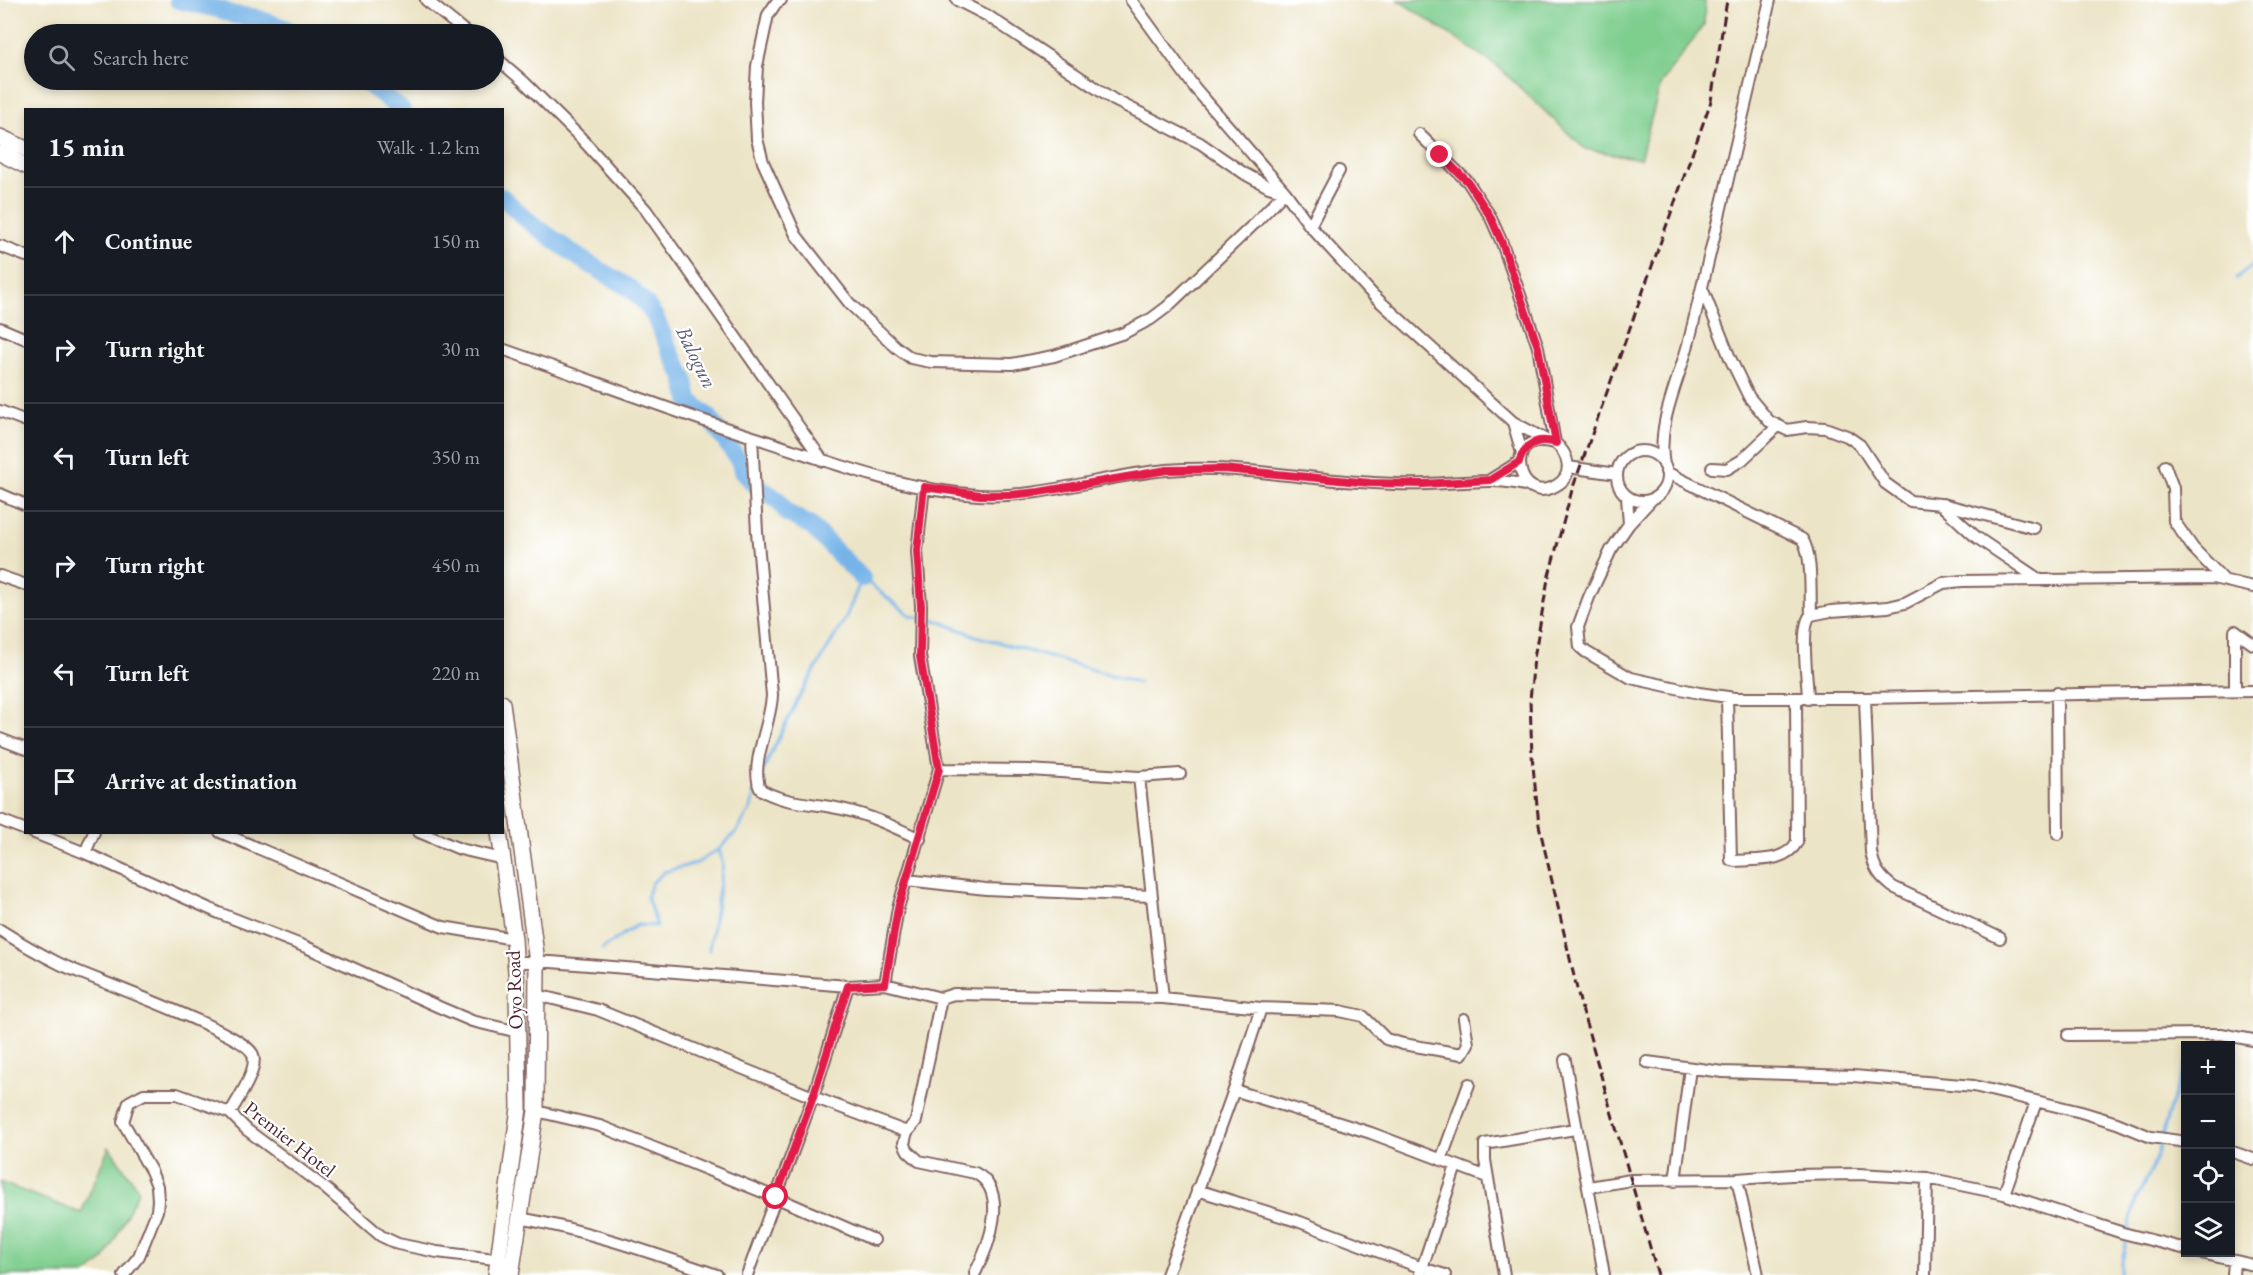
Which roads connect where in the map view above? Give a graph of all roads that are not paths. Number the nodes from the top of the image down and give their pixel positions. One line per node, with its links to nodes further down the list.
1 (426, 0): 6 (street)
2 (781, 0): 14 (street)
3 (957, 0): 14 (street)
4 (1131, 0): 14 (street)
5 (1770, 0): 18 (street)
6 (456, 24)
7 (504, 65): 31 (street)
8 (1419, 134): 28 (street)
9 (0, 137): 10 (main road)
10 (24, 148)
11 (0, 153): 12 (main road)
12 (24, 165)
13 (1339, 171): 15 (street)
14 (1285, 192): 15 (street)
15 (1310, 226): 24 (street)
16 (0, 246): 17 (street)
17 (24, 255)
18 (1702, 288): 25 (street); 26 (street)
19 (0, 328): 20 (street)
20 (24, 335)
21 (504, 350): 27 (street)
22 (0, 411): 23 (street)
23 (24, 420)
24 (1513, 422): 28 (street); 30 (street)
25 (1778, 426): 35 (street); 44 (street)
26 (1662, 433): 29 (street); 34 (street)
27 (752, 437): 31 (street); 75 (street)
28 (1551, 441): 30 (street); 33 (street)
29 (1644, 451): 34 (street); 36 (street)
30 (1520, 458): 37 (street); 39 (street)
31 (823, 461): 38 (street)
32 (2165, 466): 49 (street)
33 (1568, 467): 36 (street); 39 (street)
34 (1665, 468): 42 (street); 52 (street)
35 (1712, 468)
36 (1617, 474): 41 (street)
37 (1490, 480): 38 (street); 39 (street)
38 (924, 487): 64 (street)
39 (1532, 487)
40 (0, 494): 43 (street)
41 (1628, 497): 42 (street); 45 (street)
42 (1652, 499): 45 (street)
43 (24, 504)
44 (1940, 504): 46 (street); 48 (street)
45 (1629, 524): 57 (street)
46 (2034, 528)
47 (0, 576): 50 (street)
48 (2040, 580): 49 (street); 52 (street)
49 (2224, 581): 51 (street)
50 (24, 584)
51 (2253, 587)
52 (1811, 615): 60 (street)
53 (2253, 644): 54 (street)
54 (2235, 691): 55 (street); 56 (street)
55 (2253, 691)
56 (2057, 693): 59 (street); 74 (street)
57 (1727, 697): 58 (street); 58 (street)
58 (1796, 698): 60 (street)
59 (1865, 698): 60 (street); 81 (street)
60 (1808, 699)
61 (504, 718): 84 (main road, Oyo Road)
62 (0, 739): 63 (street)
63 (24, 748)
64 (939, 769): 66 (street); 75 (street)
65 (1180, 774): 66 (street)
66 (1139, 777): 79 (street)
67 (0, 820): 68 (street)
68 (24, 829)
69 (37, 834): 76 (street)
70 (93, 834): 76 (street)
71 (225, 834): 82 (street)
72 (424, 834): 77 (street)
73 (499, 834): 77 (main road, Oyo Road)
74 (2058, 834)
75 (920, 839): 78 (street)
76 (85, 853): 92 (street)
77 (503, 859): 82 (main road, Oyo Road)
78 (907, 880): 79 (street); 85 (street)
79 (1152, 896): 89 (street)
80 (0, 930): 103 (street)
81 (2000, 938)
82 (514, 939): 83 (main road, Oyo Road)
83 (515, 962): 84 (street); 92 (main road, Oyo Road)
84 (537, 962): 86 (street); 87 (main road, Oyo Road)
85 (885, 984): 86 (street); 88 (street)
86 (848, 986): 100 (street)
87 (537, 995): 100 (street); 102 (main road, Oyo Road)
88 (940, 998): 89 (street); 105 (street)
89 (1162, 998): 90 (street)
90 (1261, 1008): 91 (street); 99 (street)
91 (1464, 1019)
92 (518, 1032): 125 (main road, Oyo Road)
93 (2068, 1035): 94 (street)
94 (2253, 1040)
95 (1565, 1060): 104 (street)
96 (1647, 1062): 97 (street)
97 (1690, 1068): 101 (street); 114 (street)
98 (1469, 1084): 109 (street)
99 (1234, 1090): 109 (street); 116 (street)
100 (813, 1097): 105 (street); 118 (street)
101 (2036, 1102): 106 (street); 117 (street)
102 (536, 1111): 118 (street); 119 (main road, Oyo Road)
103 (230, 1113): 125 (street, Premier Hotel); 128 (street, Premier Hotel)
104 (1575, 1129): 111 (street); 115 (street)
105 (907, 1132): 127 (street)
106 (2181, 1141)
107 (2235, 1153): 108 (street)
108 (2253, 1159)
109 (1441, 1160): 110 (street)
110 (1455, 1166): 111 (street); 126 (street)
111 (1487, 1177): 133 (street)
112 (1927, 1178): 113 (street); 117 (street); 136 (street)
113 (1737, 1179): 114 (street); 135 (street)
114 (1675, 1181): 115 (street)
115 (1589, 1187): 134 (street)
116 (1197, 1190): 126 (street); 131 (street)
117 (2004, 1194): 121 (street)
118 (776, 1197): 120 (street); 130 (street)
119 (519, 1218): 125 (main road, Oyo Road); 129 (street)
120 (874, 1240)
121 (2181, 1248)
122 (2216, 1257): 123 (street)
123 (2234, 1262): 124 (street); 137 (street)
124 (2253, 1265)
125 (504, 1267)
126 (1421, 1272): 132 (street)
127 (975, 1273)
128 (124, 1275)
129 (717, 1275)
130 (747, 1275)
131 (1167, 1275)
132 (1445, 1275)
133 (1504, 1275)
134 (1604, 1275)
135 (1758, 1275)
136 (1925, 1275)
137 (2233, 1275)

